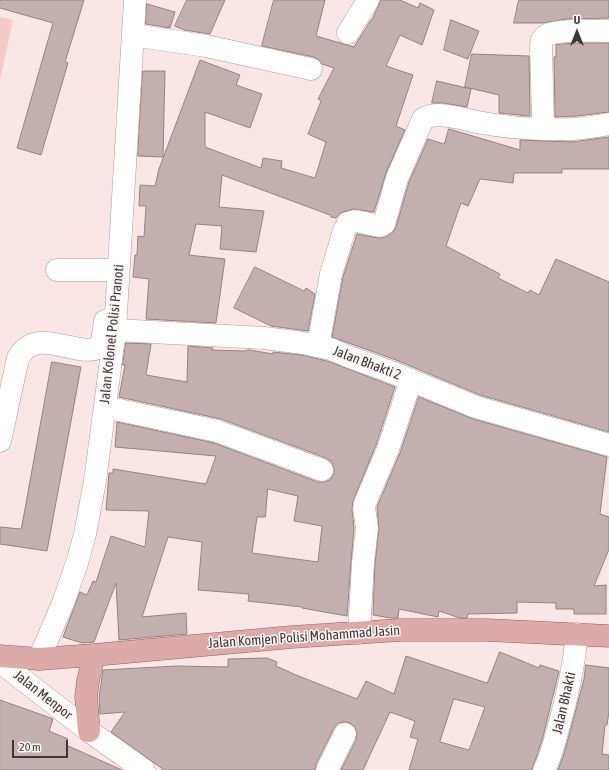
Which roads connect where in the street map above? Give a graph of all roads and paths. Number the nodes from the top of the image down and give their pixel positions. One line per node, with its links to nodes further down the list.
1 (121, 0): 11 (street)
2 (135, 0): 6 (street, Jalan Kolonel Polisi Pranoti)
3 (368, 0): 5 (street)
4 (609, 31): 8 (street)
5 (348, 33)
6 (133, 35): 7 (street); 12 (street, Jalan Kolonel Polisi Pranoti)
7 (311, 69)
8 (543, 120)
9 (609, 124): 13 (street)
10 (57, 270): 11 (street)
11 (109, 270): 14 (street)
12 (115, 330): 13 (street, Jalan Bhakti 2); 16 (street, Jalan Kolonel Polisi Pranoti)
13 (318, 346): 15 (street, Jalan Bhakti 2)
14 (7, 375): 17 (street)
15 (411, 380): 18 (street, Jalan Bhakti 2); 20 (street)
16 (105, 407): 19 (street); 25 (street, Jalan Kolonel Polisi Pranoti)
17 (0, 441)
18 (609, 445)
19 (322, 470)
20 (359, 633): 21 (main road, Jalan Komjen Polisi Mohammad Jasin); 23 (main road, Jalan Komjen Polisi Mohammad Jasin)
21 (577, 634): 22 (main road, Jalan Komjen Polisi Mohammad Jasin); 31 (street, Jalan Bhakti)
22 (609, 636)
23 (94, 655): 25 (main road, Jalan Komjen Polisi Mohammad Jasin); 27 (main road)
24 (0, 656): 25 (main road, Jalan Komjen Polisi Mohammad Jasin)
25 (39, 658)
26 (0, 662): 27 (street, Jalan Menpor)
27 (89, 731): 29 (street, Jalan Menpor)
28 (345, 734): 30 (street)
29 (144, 770)
30 (328, 770)
31 (544, 770)

